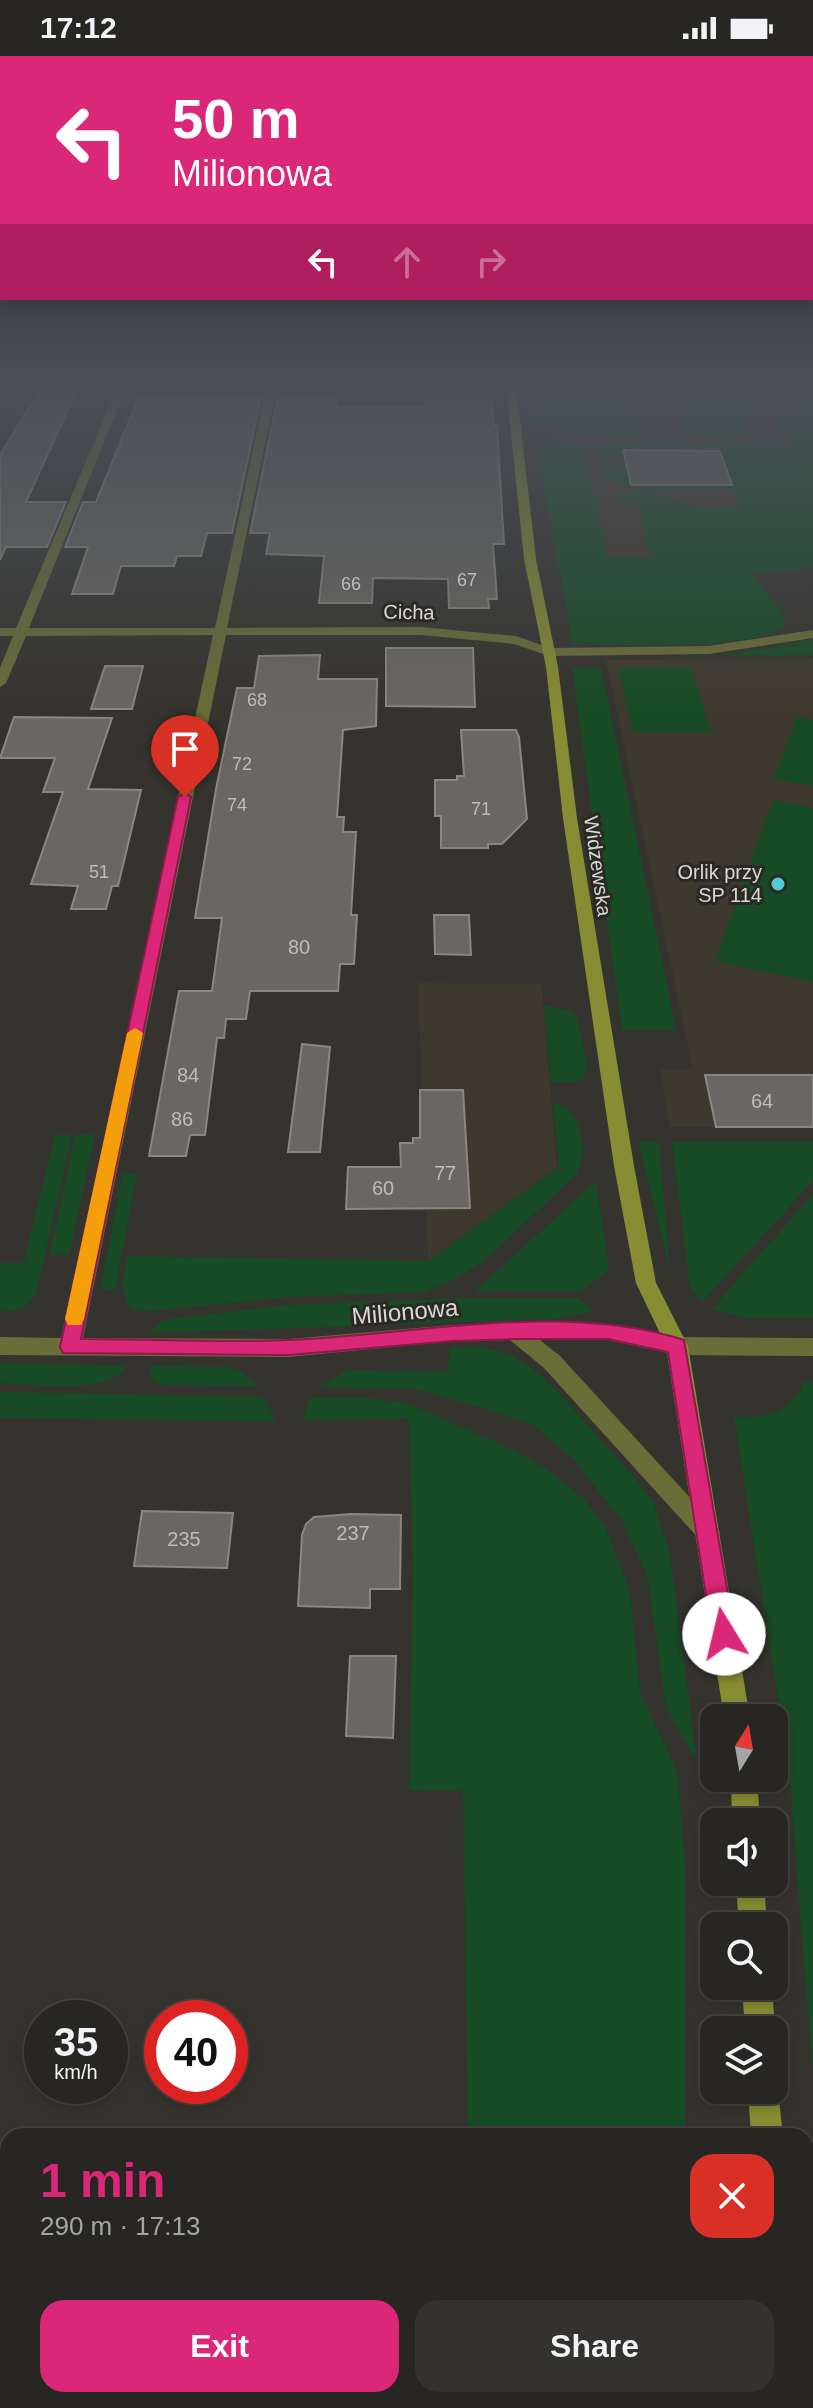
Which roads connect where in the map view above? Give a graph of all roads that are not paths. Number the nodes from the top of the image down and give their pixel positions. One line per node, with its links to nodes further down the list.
1 (78, 495): 5 (street)
2 (248, 495): 6 (street)
3 (523, 495): 8 (street, Widzewska)
4 (0, 632): 5 (street, Cicha)
5 (21, 632): 6 (street, Cicha); 9 (street)
6 (219, 632): 8 (street, Cicha); 13 (street)
7 (813, 634): 8 (street, Cicha)
8 (549, 652): 12 (street, Widzewska)
9 (0, 683)
10 (514, 1331): 12 (street, Milionowa); 13 (street, Milionowa); 15 (street)
11 (0, 1346): 13 (street, Milionowa)
12 (677, 1346): 14 (street, Milionowa); 15 (street, Widzewska)
13 (70, 1347)
14 (813, 1347)
15 (708, 1533): 16 (street, Widzewska)
16 (735, 1704)
17 (764, 2104): 18 (street)
18 (766, 2128)

